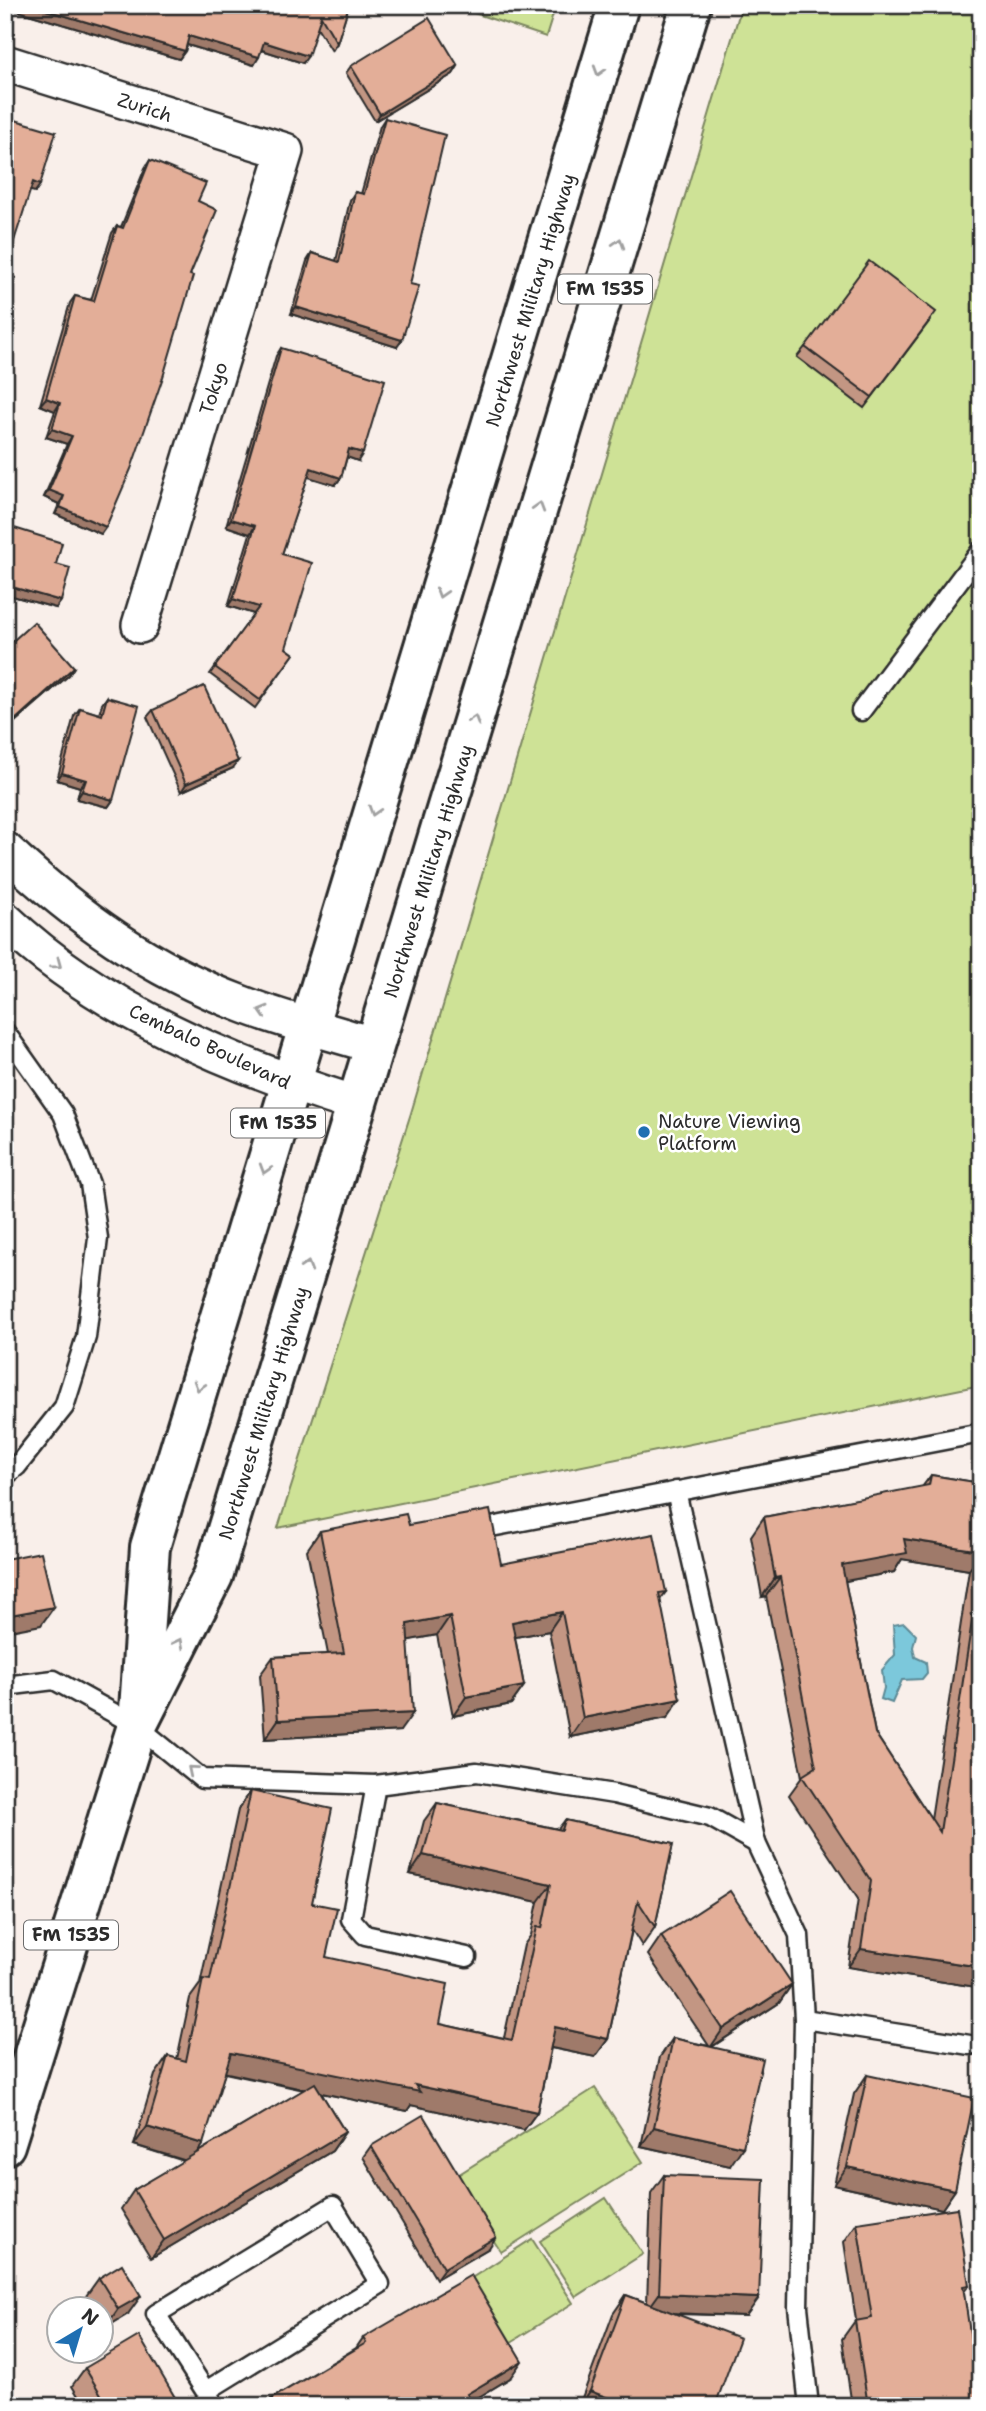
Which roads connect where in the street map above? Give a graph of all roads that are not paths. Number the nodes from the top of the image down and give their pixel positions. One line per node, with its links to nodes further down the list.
1 (619, 5): 11 (main road, Northwest Military Highway / FM 1535, one-way to 11)
2 (691, 5): 13 (main road, Northwest Military Highway / FM 1535, one-way to 2)
3 (5, 63): 4 (street, Zurich)
4 (285, 151): 6 (street, Tokyo)
5 (981, 551): 7 (lane)
6 (140, 625)
7 (861, 711)
8 (5, 850): 9 (street)
9 (46, 889): 10 (street); 11 (street, one-way to 9)
10 (8, 928): 14 (street, Cembalo Boulevard, one-way to 14)
11 (308, 1024): 13 (street); 14 (main road, Northwest Military Highway / FM 1535)
12 (5, 1032): 17 (lane)
13 (375, 1046): 15 (main road, Northwest Military Highway / FM 1535)
14 (290, 1084): 15 (street, Cembalo Boulevard); 21 (main road, Northwest Military Highway / FM 1535, one-way to 21)
15 (356, 1104): 21 (main road, Northwest Military Highway / FM 1535, one-way to 15)
16 (981, 1433): 18 (lane)
17 (5, 1476)
18 (677, 1491): 19 (lane); 23 (lane)
19 (491, 1527)
20 (5, 1686): 21 (lane)
21 (138, 1726): 22 (lane, one-way to 21); 27 (main road, Northwest Military Highway / FM 1535)
22 (376, 1785): 23 (lane); 24 (lane)
23 (756, 1843): 25 (lane)
24 (467, 1957)
25 (804, 2019): 26 (lane); 30 (lane)
26 (970, 2045)
27 (12, 2100): 28 (main road, Northwest Military Highway / FM 1535)
28 (5, 2145)
29 (210, 2398): 29 (lane)
30 (809, 2406)

